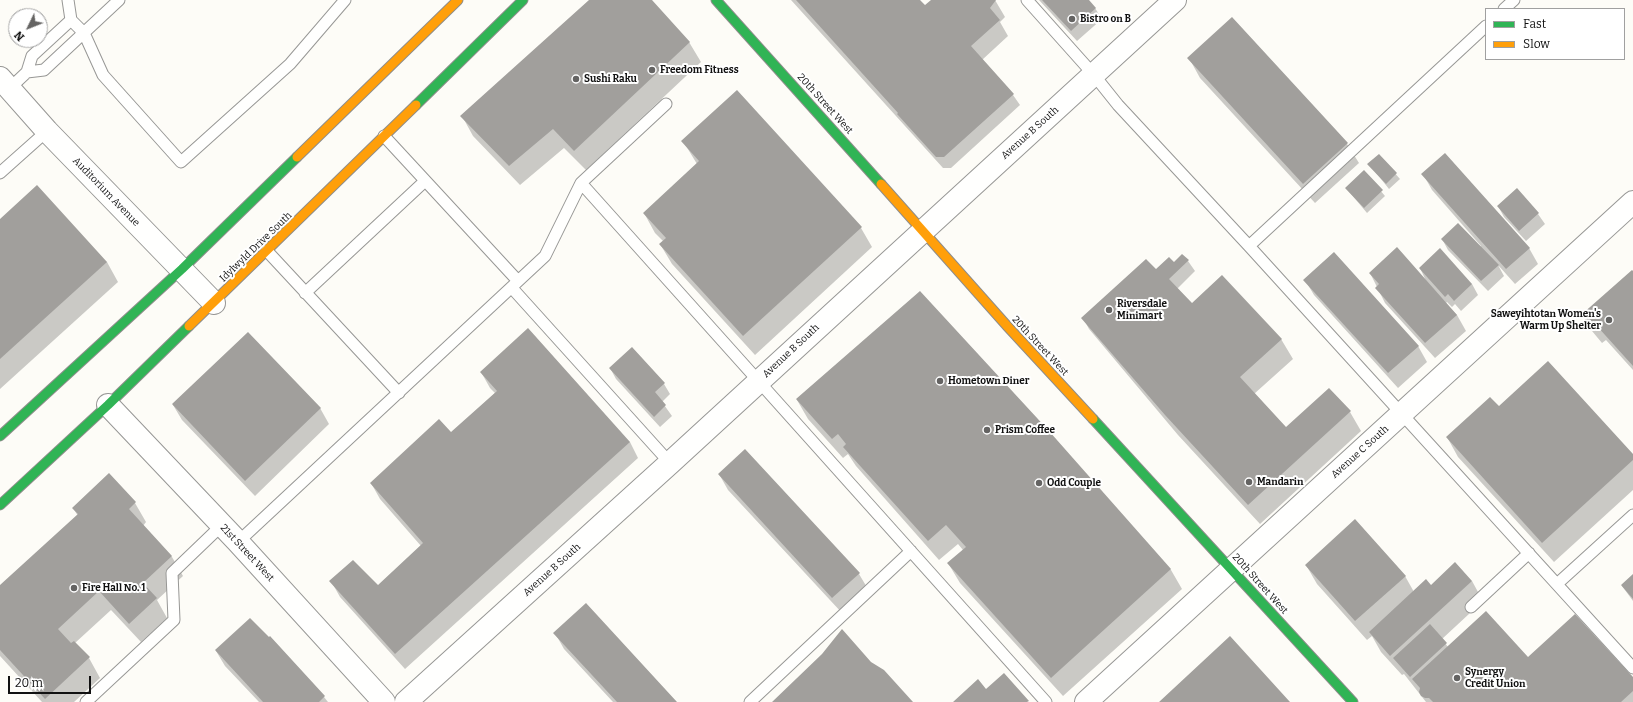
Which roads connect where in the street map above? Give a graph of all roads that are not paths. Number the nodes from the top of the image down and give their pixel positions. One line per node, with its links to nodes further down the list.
1 (68, 0): 11 (lane)
2 (119, 0): 13 (lane)
3 (345, 0): 13 (lane)
4 (458, 0): 27 (main road)
5 (523, 0): 19 (main road, Idylwyld Drive South)
6 (716, 0): 24 (main road, 20th Street West)
7 (1027, 0): 15 (lane)
8 (1175, 0): 15 (street, Avenue B South)
9 (1514, 0): 10 (lane)
10 (1505, 8)
11 (71, 20): 13 (lane); 14 (lane)
12 (1485, 27): 25 (lane)
13 (84, 33): 14 (lane)
14 (27, 72): 16 (lane)
15 (1094, 75): 24 (street, Avenue B South); 25 (lane)
16 (4, 84): 18 (street, Auditorium Avenue)
17 (666, 104): 22 (lane)
18 (47, 131): 20 (lane); 27 (street, Auditorium Avenue)
19 (384, 136): 21 (lane); 26 (main road, Idylwyld Drive South)
20 (0, 174)
21 (425, 181): 28 (lane); 29 (lane)
22 (581, 183): 28 (lane); 31 (lane)
23 (1631, 207): 34 (street, Avenue C South)
24 (922, 230): 31 (street, Avenue B South); 43 (main road, 20th Street West)
25 (1249, 246): 34 (lane)
26 (267, 251): 29 (lane); 30 (main road, Idylwyld Drive South)
27 (182, 269): 30 (street, Auditorium Avenue); 35 (main road)
28 (515, 284): 32 (lane); 36 (lane)
29 (305, 293): 32 (lane)
30 (214, 303): 33 (main road, Idylwyld Drive South)
31 (759, 381): 36 (street, Avenue B South); 41 (lane)
32 (399, 393): 40 (lane)
33 (108, 405): 37 (main road, Idylwyld Drive South); 39 (street, 21st Street West)
34 (1401, 414): 42 (lane); 43 (street, Avenue C South)
35 (0, 436)
36 (670, 463): 49 (street, Avenue B South)
37 (0, 505)
38 (1633, 515): 44 (lane)
39 (222, 526): 40 (street, 21st Street West); 47 (lane)
40 (238, 542): 48 (street, 21st Street West)
41 (911, 552): 50 (lane); 51 (lane)
42 (1529, 553): 44 (lane); 45 (lane)
43 (1231, 569): 52 (street, Avenue C South); 53 (main road, 20th Street West)
44 (1557, 584): 46 (lane)
45 (1471, 607)
46 (1633, 668)
47 (86, 702)
48 (384, 702)
49 (406, 702)
50 (750, 702)
51 (1046, 702)
52 (1086, 702)
53 (1353, 702)

